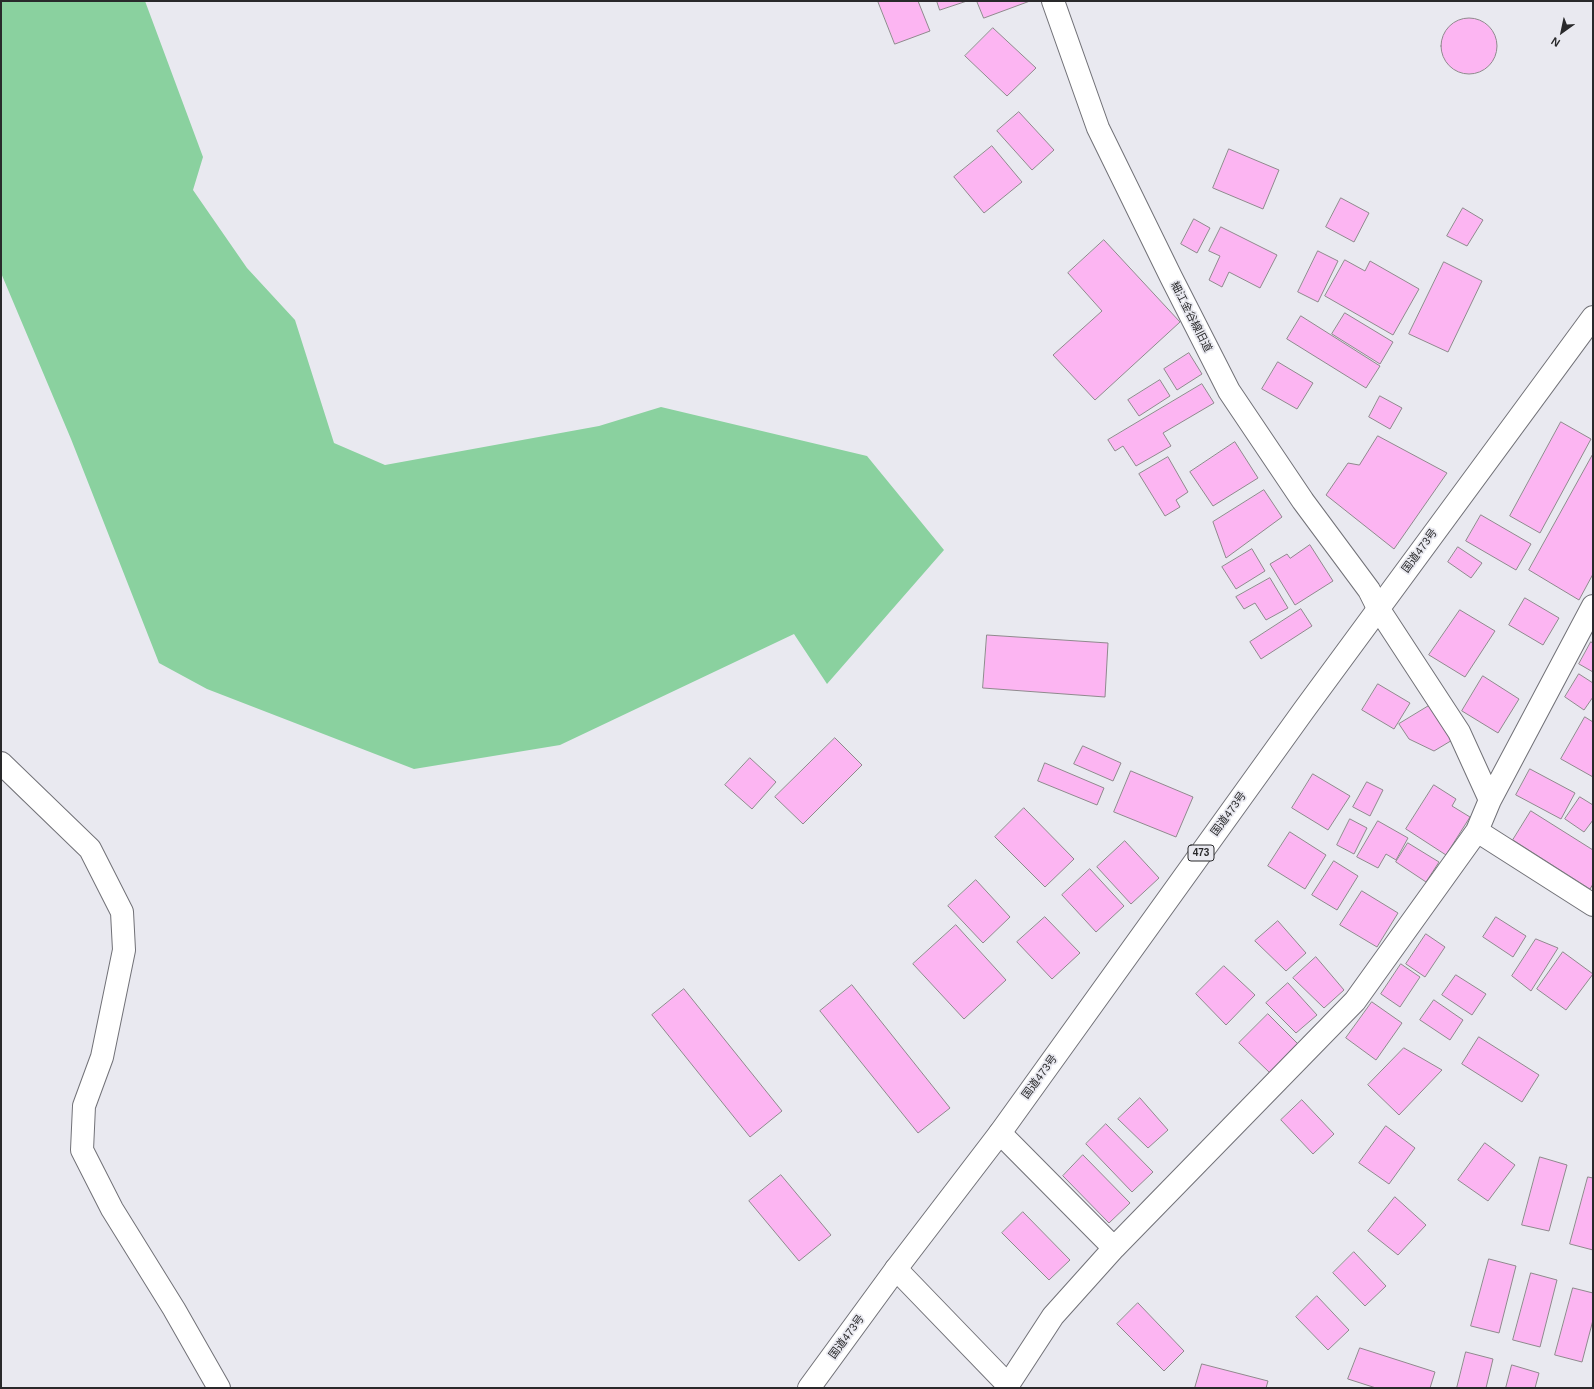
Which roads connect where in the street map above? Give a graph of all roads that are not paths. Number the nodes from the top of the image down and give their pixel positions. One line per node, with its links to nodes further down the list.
1 (1053, 1): 4 (main road, 細江金谷線旧道)
2 (1593, 317): 4 (main road, 国道473号 / 473)
3 (1593, 606): 6 (main road)
4 (1378, 608): 6 (main road, 細江金谷線旧道); 9 (main road, 国道473号 / 473)
5 (1, 762): 13 (main road)
6 (1490, 800): 7 (main road)
7 (1477, 831): 8 (main road); 10 (main road)
8 (1593, 905)
9 (1000, 1133): 10 (main road); 11 (main road, 国道473号 / 473)
10 (1114, 1248): 12 (main road)
11 (896, 1269): 12 (main road); 14 (main road, 国道473号 / 473)
12 (1008, 1386)
13 (219, 1388)
14 (809, 1388)

